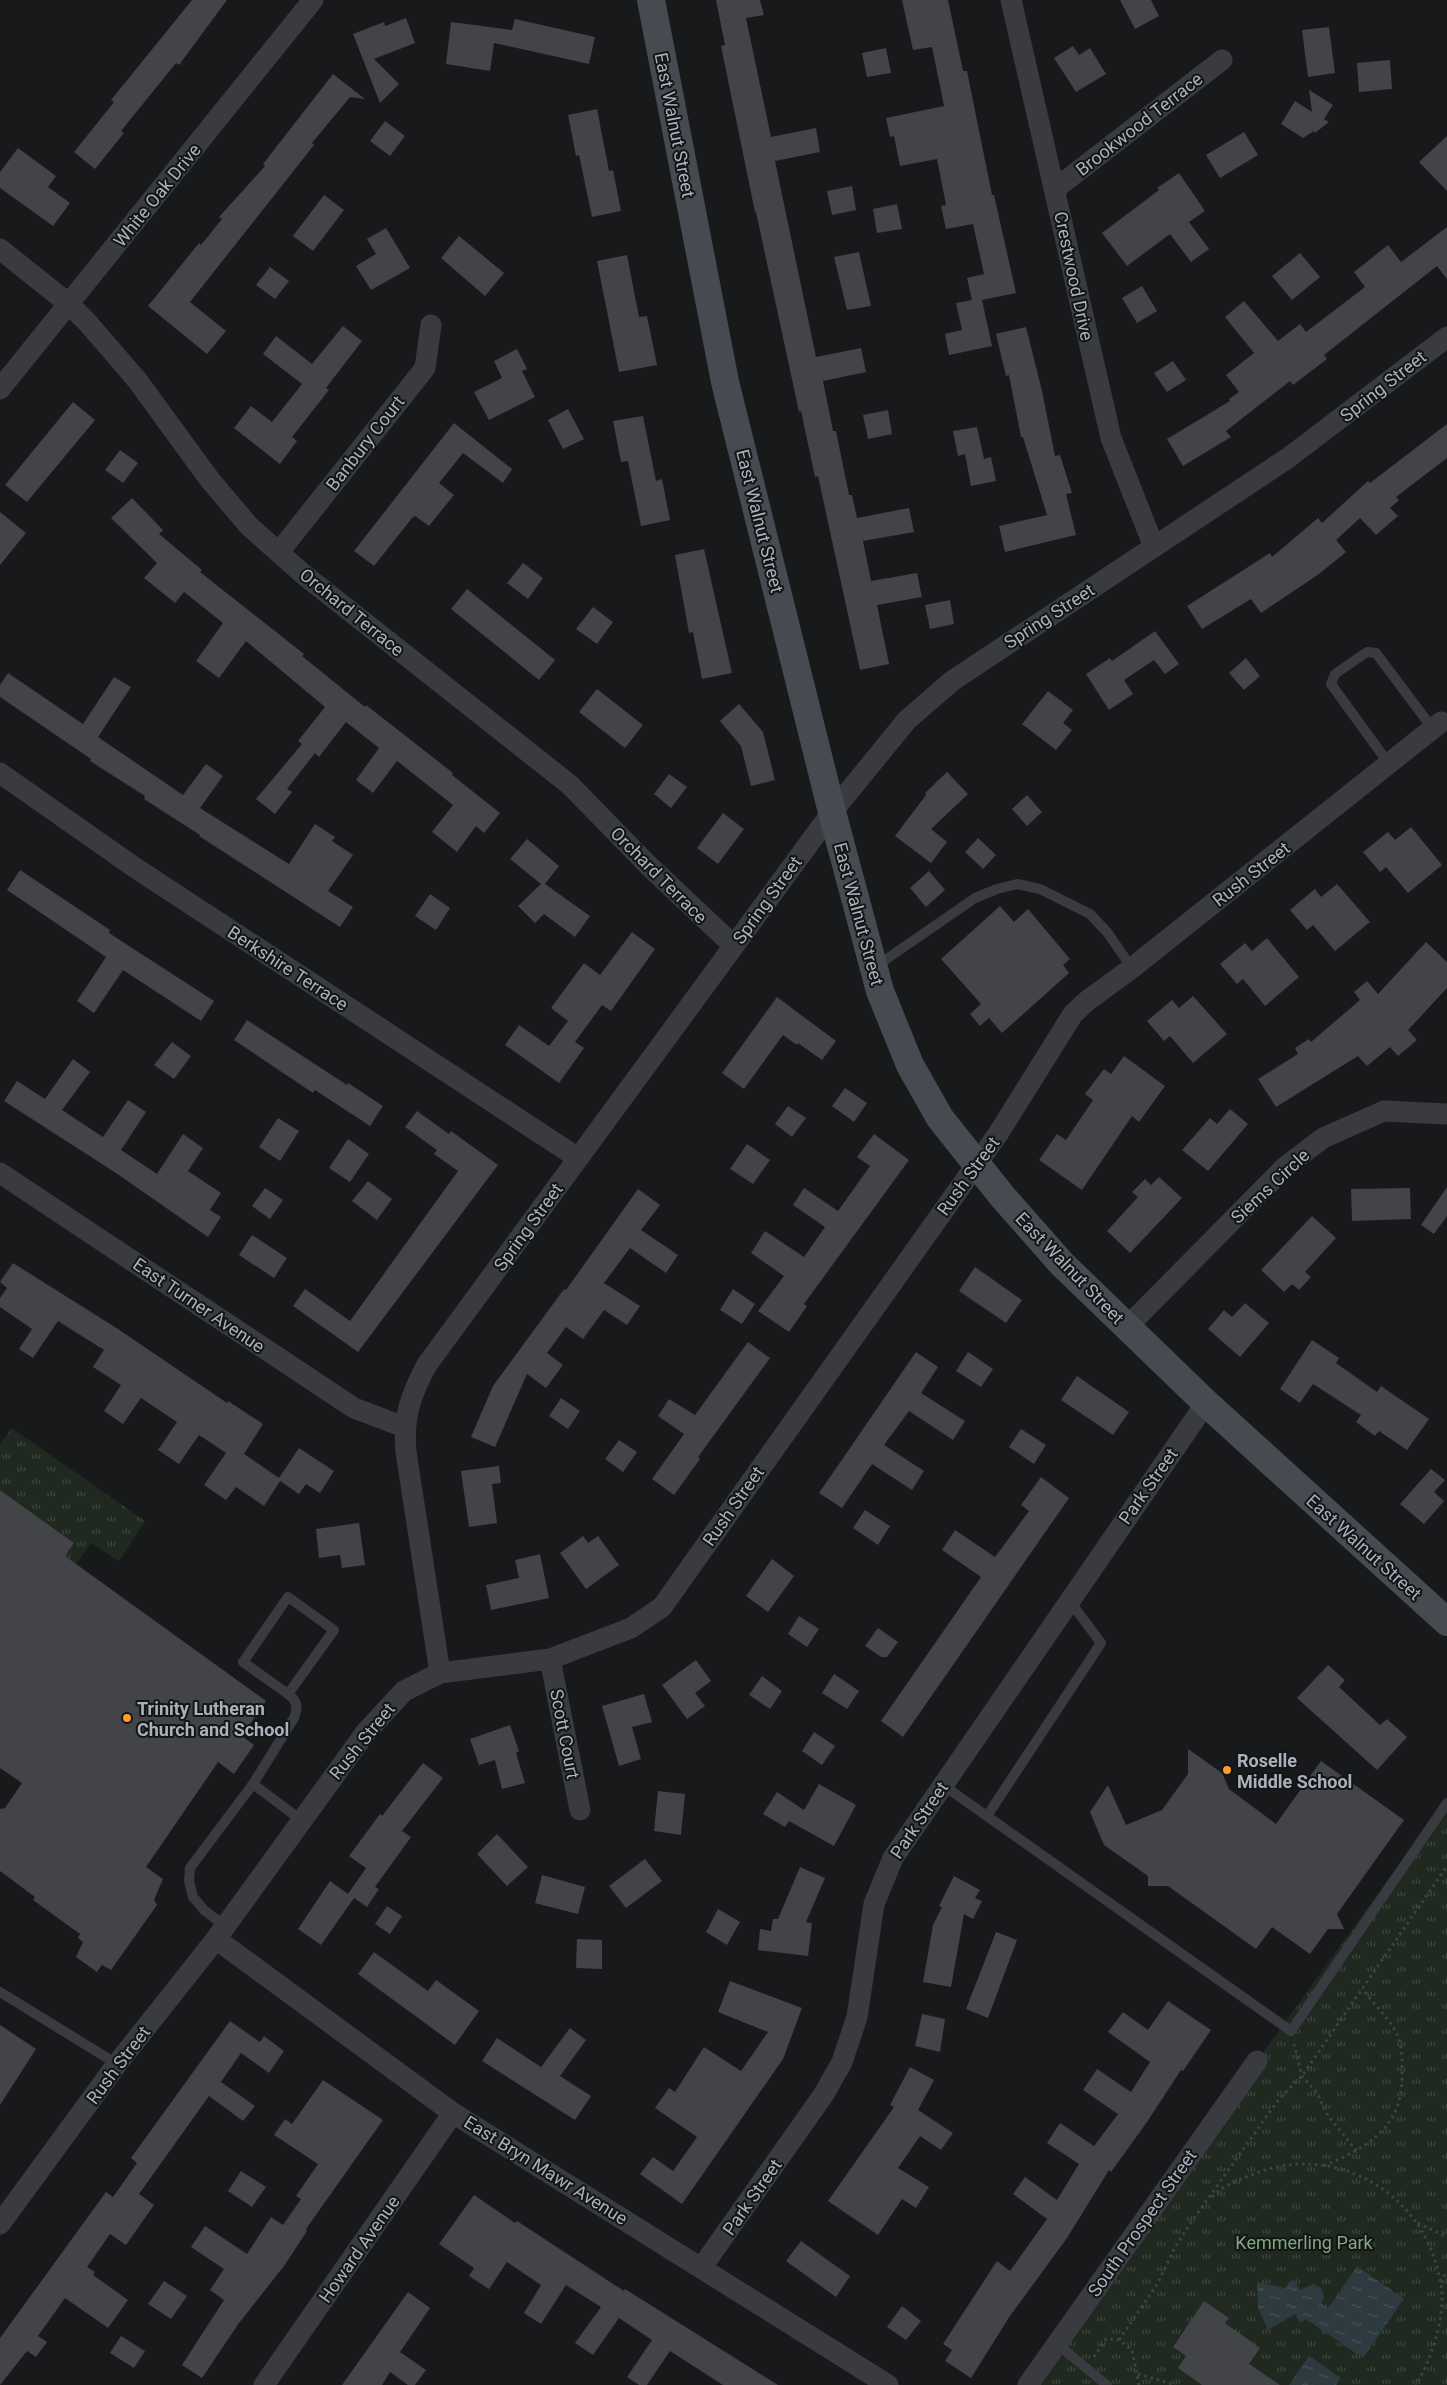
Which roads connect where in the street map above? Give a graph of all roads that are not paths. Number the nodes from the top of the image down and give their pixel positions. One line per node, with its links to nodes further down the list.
1 (313, 0): 7 (street, White Oak Drive)
2 (651, 0): 16 (street, East Walnut Street)
3 (1011, 0): 5 (street, Crestwood Drive)
4 (1222, 60): 5 (street, Brookwood Terrace)
5 (1055, 189): 11 (street, Crestwood Drive)
6 (0, 249): 7 (street, Orchard Terrace)
7 (69, 304): 10 (street, White Oak Drive); 12 (street, Orchard Terrace)
8 (431, 325): 12 (street, Banbury Court)
9 (1447, 337): 11 (street, Spring Street)
10 (0, 389)
11 (1154, 546): 16 (street, Spring Street)
12 (279, 552): 17 (street, Orchard Terrace)
13 (1440, 723): 14 (street, Rush Street); 14 (lane)
14 (1389, 764): 19 (street, Rush Street)
15 (0, 773): 21 (street, Berkshire Terrace)
16 (832, 812): 17 (street, Spring Street); 18 (street, East Walnut Street)
17 (734, 946): 21 (street, Spring Street)
18 (875, 968): 19 (lane); 22 (street, East Walnut Street)
19 (1132, 968): 22 (street, Rush Street)
20 (1447, 1114): 24 (street, Siems Circle)
21 (578, 1158): 26 (street, Spring Street)
22 (976, 1164): 24 (street, East Walnut Street); 29 (street, Rush Street)
23 (0, 1173): 26 (street, East Turner Avenue)
24 (1127, 1327): 25 (street, East Walnut Street)
25 (1206, 1403): 27 (street, Park Street); 28 (street, East Walnut Street)
26 (404, 1427): 30 (street, Spring Street)
27 (1069, 1600): 33 (street, Park Street); 36 (lane)
28 (1447, 1622)
29 (550, 1659): 30 (street, Rush Street); 35 (street, Scott Court)
30 (440, 1673): 37 (street, Rush Street)
31 (288, 1694): 31 (lane); 32 (lane)
32 (253, 1784): 37 (lane); 38 (lane)
33 (943, 1785): 36 (lane); 44 (street, Park Street)
34 (1447, 1803): 36 (lane)
35 (580, 1810)
36 (987, 1816)
37 (301, 1820): 38 (street, Rush Street)
38 (220, 1932): 41 (street, Rush Street); 42 (street, East Bryn Mawr Avenue)
39 (0, 1992): 41 (lane)
40 (1257, 2061): 45 (street, South Prospect Street)
41 (117, 2064): 43 (street, Rush Street)
42 (453, 2113): 44 (street, East Bryn Mawr Avenue); 46 (street, Howard Avenue)
43 (0, 2224)
44 (702, 2267): 47 (street, East Bryn Mawr Avenue)
45 (1057, 2344): 48 (street, South Prospect Street); 49 (lane)
46 (264, 2385)
47 (888, 2385)
48 (1028, 2385)
49 (1107, 2385)

